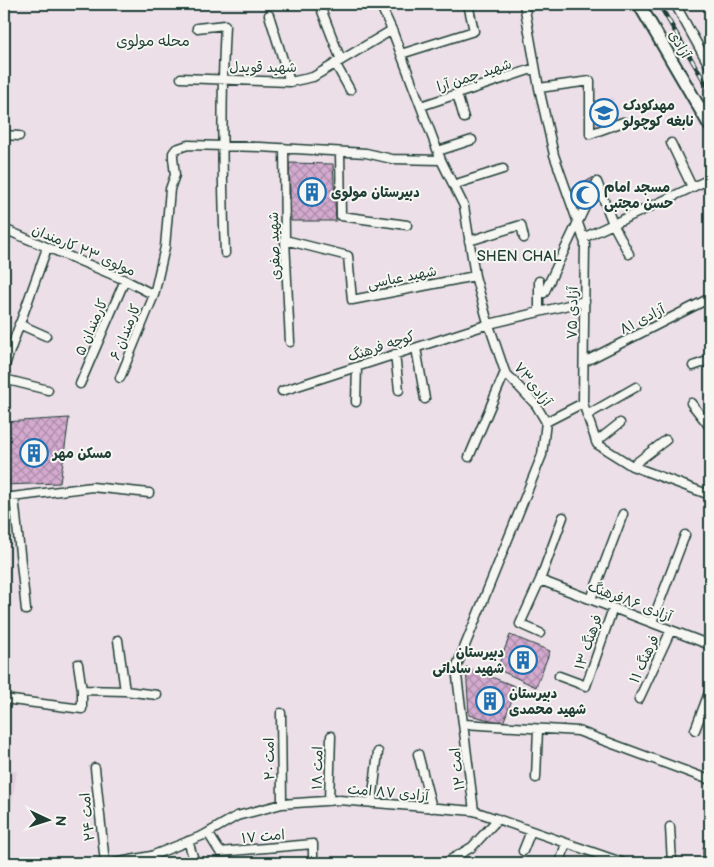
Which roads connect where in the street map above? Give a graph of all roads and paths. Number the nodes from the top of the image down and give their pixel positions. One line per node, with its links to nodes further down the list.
1 (380, 4): 9 (street, آزادی۷۳)
2 (468, 4): 10 (street)
3 (524, 4): 13 (street, آزادی ۷۵)
4 (639, 4): 23 (street, آزادی)
5 (675, 4): 12 (street)
6 (320, 6): 11 (street)
7 (269, 15): 16 (street)
8 (197, 28): 15 (street)
9 (392, 30): 10 (street, آزادی۷۳); 11 (street, شهید قویدل)
10 (401, 54): 20 (street, آزادی۷۳)
11 (338, 62): 16 (street, شهید قویدل); 18 (street)
12 (710, 67)
13 (535, 68): 17 (street, آزادی ۷۵); 19 (street, شهید چمن آرا)
14 (181, 78): 15 (street, شهید قویدل)
15 (222, 79): 16 (street, شهید قویدل); 28 (street)
16 (290, 82)
17 (539, 88): 22 (street); 41 (street, آزادی ۷۵)
18 (350, 90)
19 (456, 94): 20 (street, شهید چمن آرا); 21 (street)
20 (421, 106): 30 (street, آزادی۷۳)
21 (464, 118)
22 (623, 122)
23 (710, 126)
24 (4, 135): 25 (street)
25 (19, 136)
26 (472, 140): 30 (street)
27 (671, 143): 36 (street)
28 (222, 146): 29 (street); 45 (street); 51 (street, کارمندان ۶)
29 (284, 148): 31 (street); 42 (street, شهید صفری)
30 (438, 151): 32 (street, آزادی۷۳)
31 (340, 152): 32 (street); 38 (street)
32 (442, 160): 35 (street, آزادی۷۳)
33 (503, 169): 35 (street)
34 (710, 179): 36 (street)
35 (454, 185): 43 (street, آزادی۷۳)
36 (692, 188): 37 (street)
37 (613, 224): 41 (street); 46 (street); 50 (street)
38 (406, 225)
39 (4, 229): 44 (street, مولوی ۲۳ کارمندان)
40 (524, 238): 43 (street)
41 (583, 238): 53 (street, آزادی ۷۵)
42 (285, 240): 47 (street, شهید عباسی); 58 (street, شهید صفری)
43 (470, 240): 47 (street, آزادی۷۳)
44 (47, 248): 48 (street, مولوی ۲۳ کارمندان); 55 (street)
45 (224, 253)
46 (629, 254)
47 (476, 276): 56 (street, آزادی۷۳)
48 (126, 280): 51 (street, مولوی ۲۳ کارمندان); 69 (street, کارمندان ۵)
49 (539, 281): 54 (street)
50 (544, 293)
51 (154, 295): 67 (street, کارمندان ۶)
52 (710, 298): 62 (street, آزادی ۸۱)
53 (585, 301): 54 (street, کوچه فرهنگ); 62 (street, آزادی ۷۵)
54 (539, 312): 56 (street, کوچه فرهنگ)
55 (19, 324): 57 (street); 65 (street)
56 (488, 324): 59 (street, کوچه فرهنگ); 66 (street, آزادی۷۳)
57 (46, 336)
58 (290, 342)
59 (416, 348): 60 (street, کوچه فرهنگ); 74 (street)
60 (395, 354): 64 (street, کوچه فرهنگ); 72 (street)
61 (710, 360): 63 (street)
62 (584, 362): 76 (street, آزادی ۷۵)
63 (693, 366)
64 (357, 367): 73 (street, کوچه فرهنگ); 75 (street)
65 (4, 368)
66 (505, 372): 79 (street, آزادی۷۳); 84 (street)
67 (120, 378)
68 (4, 379): 71 (street)
69 (80, 384)
70 (636, 387): 78 (street)
71 (48, 390)
72 (398, 390)
73 (282, 391)
74 (425, 399)
75 (356, 402)
76 (584, 403): 78 (street, آزادی ۷۵); 79 (street)
77 (691, 403): 81 (street)
78 (587, 415): 83 (street, آزادی ۷۵)
79 (546, 422): 111 (street, آزادی۷۳)
80 (620, 423): 83 (street)
81 (710, 426)
82 (666, 440): 85 (street)
83 (596, 442): 85 (street)
84 (468, 456)
85 (632, 466): 87 (street)
86 (149, 493): 88 (street)
87 (710, 494)
88 (14, 497): 89 (street); 96 (street)
89 (4, 498)
90 (623, 514): 94 (street)
91 (563, 517): 93 (street)
92 (685, 535): 97 (street)
93 (540, 580): 94 (street, آزادی ۸۶فرهنگ); 99 (street)
94 (591, 599): 95 (street, آزادی ۸۶فرهنگ)
95 (613, 608): 97 (street, آزادی ۸۶فرهنگ); 103 (street, فرهنگ ۱۳)
96 (26, 610)
97 (652, 622): 98 (street, آزادی ۸۶فرهنگ)
98 (672, 630): 101 (street, آزادی ۸۶فرهنگ); 109 (street, فرهنگ ۱۱)
99 (540, 633)
100 (118, 640): 106 (street)
101 (710, 645)
102 (78, 664): 104 (street)
103 (559, 676)
104 (82, 690): 106 (street); 108 (street)
105 (710, 690): 113 (street)
106 (125, 691): 107 (street)
107 (157, 695)
108 (4, 699)
109 (639, 699)
110 (281, 713): 122 (street, امت ۲۰)
111 (464, 724): 112 (street); 124 (street, امت ۱۲)
112 (538, 729): 118 (street); 119 (street)
113 (695, 730)
114 (331, 736): 120 (street, امت ۱۸)
115 (378, 752): 121 (street)
116 (418, 754): 123 (street)
117 (95, 768): 134 (street, امت ۲۴)
118 (536, 778)
119 (710, 780)
120 (329, 801): 121 (street, آزادی ۸۷ امت); 122 (street, آزادی ۸۷ امت)
121 (372, 803): 123 (street, آزادی ۸۷ امت)
122 (282, 804): 128 (street, آزادی ۸۷ امت)
123 (432, 808): 124 (street, آزادی ۸۷ امت)
124 (474, 811): 125 (street, آزادی ۸۷ امت)
125 (498, 819): 127 (street, آزادی ۸۷ امت); 138 (street)
126 (670, 827): 141 (street)
127 (531, 831): 130 (street, آزادی ۸۷ امت); 132 (street)
128 (208, 833): 129 (street, آزادی ۸۷ امت); 137 (street, امت ۱۷)
129 (188, 841): 135 (street, آزادی ۸۷ امت); 136 (street)
130 (566, 843): 133 (street, آزادی ۸۷ امت); 139 (street)
131 (708, 850): 142 (street)
132 (523, 851)
133 (615, 862): 140 (street, آزادی ۸۷ امت)
134 (105, 863)
135 (115, 863)
136 (195, 863)
137 (313, 863)
138 (445, 863)
139 (560, 863)
140 (624, 863)
141 (672, 863)
142 (708, 863)

